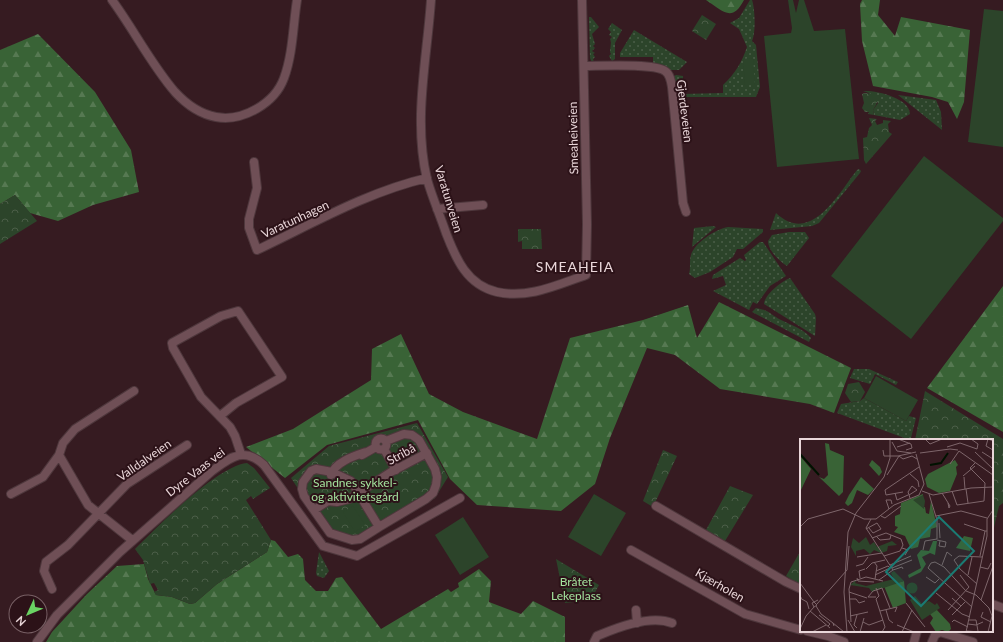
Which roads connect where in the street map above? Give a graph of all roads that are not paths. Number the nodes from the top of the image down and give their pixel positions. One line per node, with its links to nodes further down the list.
1 (112, 0): 2 (street)
2 (297, 0)
3 (431, 0): 7 (street, Varatunveien)
4 (582, 0): 5 (street, Smeaheiveien)
5 (585, 66): 10 (street, Gjerdeveien); 11 (street, Smeaheiveien)
6 (254, 162): 7 (street, Varatunhagen)
7 (427, 178): 9 (street, Varatunveien)
8 (483, 205): 9 (street)
9 (437, 209): 11 (street, Varatunveien)
10 (686, 212)
11 (586, 275)
12 (134, 391): 18 (street)
13 (220, 416): 13 (street); 17 (street)
14 (188, 445): 26 (street, Valldalveien)
15 (382, 446): 16 (street); 19 (street); 20 (street)
16 (427, 453): 19 (street, Stribå); 27 (street)
17 (241, 454): 23 (street, Dyre Vaas vei); 28 (street, Dyre Vaas vei)
18 (59, 455): 22 (street); 26 (street)
19 (396, 470): 21 (street, Stribå)
20 (332, 474): 21 (street); 25 (street)
21 (358, 492): 25 (street, Stribå); 27 (street)
22 (12, 494)
23 (460, 498)
24 (656, 506): 31 (street)
25 (314, 510): 27 (street)
26 (98, 514): 28 (street); 30 (street, Valldalveien)
27 (379, 527)
28 (132, 540): 40 (street, Dyre Vaas vei)
29 (631, 550): 37 (street, Kjærholen)
30 (52, 588)
31 (800, 589)
32 (993, 604): 33 (street)
33 (1003, 608)
34 (636, 610): 35 (street)
35 (638, 623): 36 (street); 41 (street)
36 (672, 623)
37 (800, 630)
38 (810, 632): 42 (street)
39 (917, 632): 43 (street)
40 (37, 642)
41 (594, 642)
42 (844, 642)
43 (914, 642)
44 (932, 642): 45 (street)
45 (972, 642)

